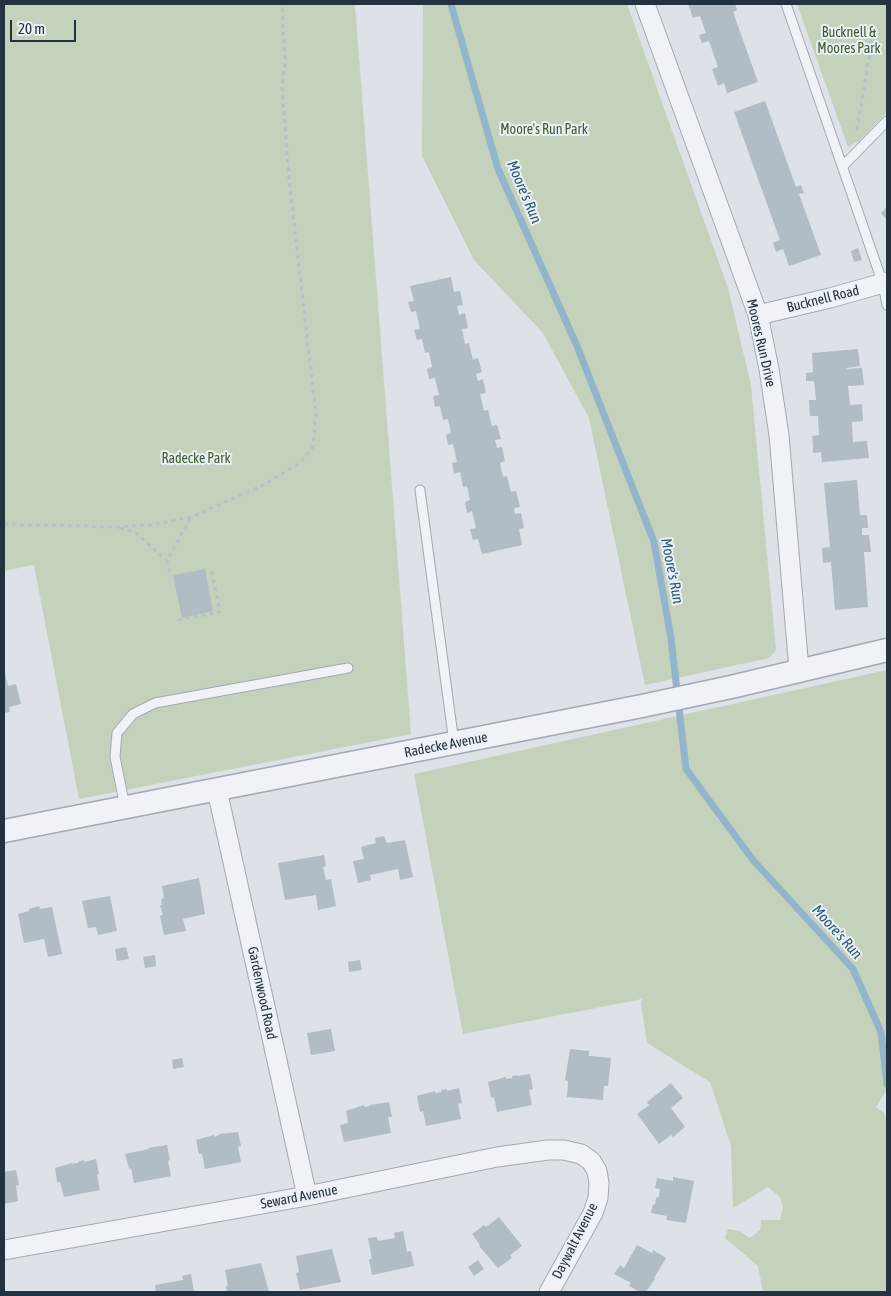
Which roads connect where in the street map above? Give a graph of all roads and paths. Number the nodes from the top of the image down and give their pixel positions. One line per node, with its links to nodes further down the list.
1 (282, 4): 12 (path)
2 (645, 4): 10 (street, Moores Run Drive)
3 (786, 4): 7 (lane)
4 (874, 28): 6 (path)
5 (887, 121): 6 (lane)
6 (852, 157): 7 (lane)
7 (843, 166): 8 (lane)
8 (885, 283): 9 (lane); 10 (street, Bucknell Road)
9 (887, 305)
10 (758, 315): 21 (street, Moores Run Drive)
11 (420, 490): 22 (lane)
12 (191, 516): 14 (path); 15 (path)
13 (4, 524): 14 (path)
14 (117, 527): 15 (path)
15 (167, 561): 17 (path)
16 (211, 568): 18 (path)
17 (170, 572)
18 (178, 620)
19 (887, 650): 21 (street, Radecke Avenue)
20 (348, 668): 24 (lane)
21 (799, 670): 22 (street, Radecke Avenue)
22 (454, 743): 23 (street, Radecke Avenue)
23 (217, 790): 24 (street, Radecke Avenue); 27 (street, Gardenwood Road)
24 (125, 808): 25 (street, Radecke Avenue)
25 (4, 831)
26 (591, 1161): 27 (street, Seward Avenue); 29 (street, Daywalt Avenue)
27 (307, 1196): 28 (street, Seward Avenue)
28 (4, 1250)
29 (549, 1292)

